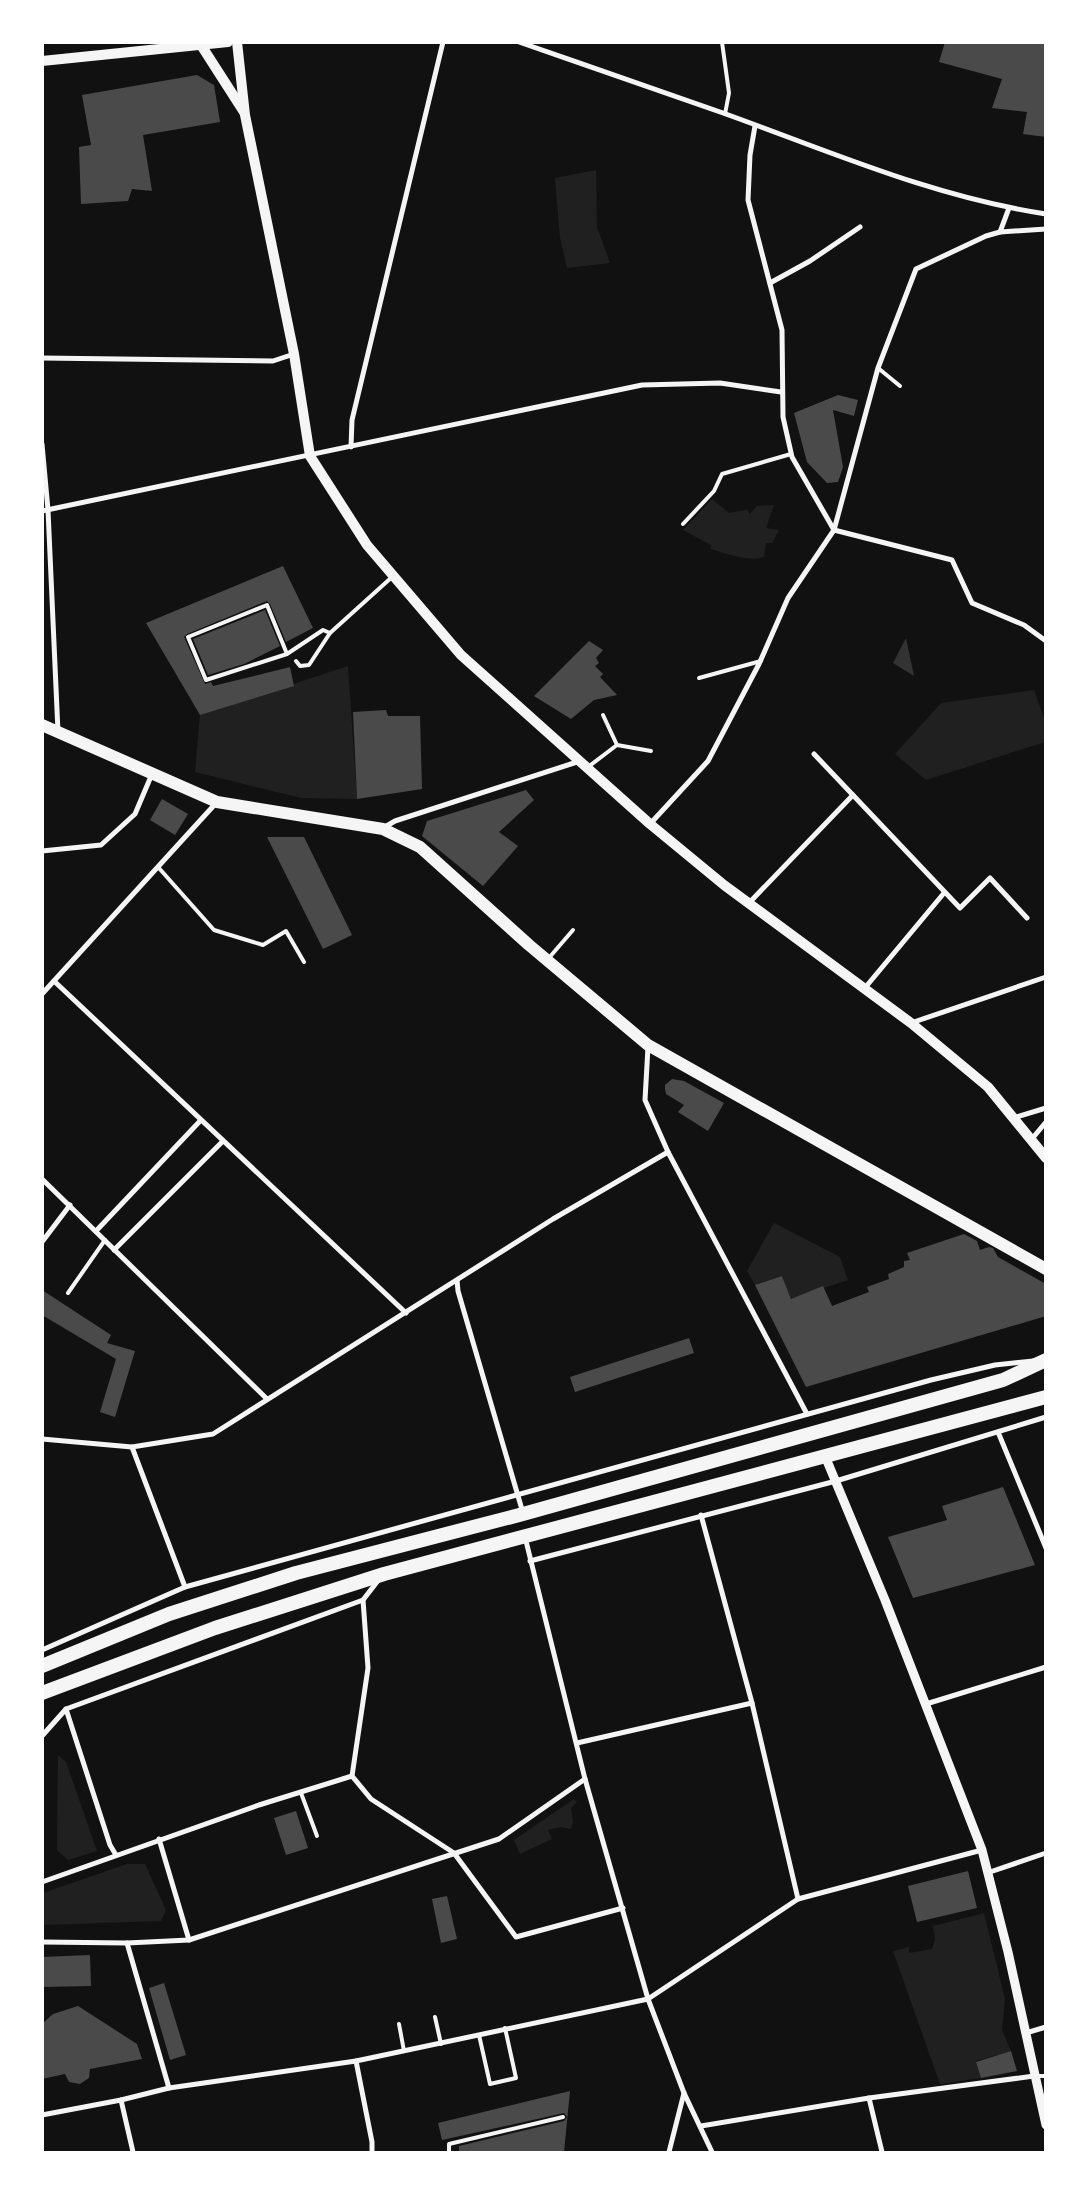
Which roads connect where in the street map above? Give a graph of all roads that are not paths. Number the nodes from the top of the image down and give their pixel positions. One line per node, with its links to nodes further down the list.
1 (228, 42): 6 (main road)
2 (236, 42): 9 (main road)
3 (443, 42): 23 (street)
4 (519, 42): 8 (street)
5 (722, 42): 8 (lane)
6 (200, 45): 7 (main road); 9 (main road)
7 (42, 61)
8 (725, 114): 10 (street)
9 (246, 116): 17 (main road)
10 (755, 126): 11 (street); 16 (street)
11 (1009, 208): 12 (street); 15 (street)
12 (1046, 214)
13 (860, 227): 16 (street)
14 (1046, 229): 15 (street)
15 (1000, 232): 19 (street)
16 (770, 283): 21 (street)
17 (294, 354): 18 (street); 25 (main road)
18 (42, 358)
19 (878, 368): 20 (lane); 28 (street)
20 (900, 386)
21 (781, 392): 23 (street); 24 (street)
22 (42, 444): 26 (street)
23 (351, 447): 25 (street)
24 (791, 454): 27 (lane); 28 (street)
25 (310, 456): 26 (street); 29 (main road)
26 (45, 511): 38 (street)
27 (684, 524)
28 (834, 530): 31 (street); 33 (street)
29 (394, 576): 30 (lane); 42 (main road)
30 (330, 633): 32 (lane); 34 (lane)
31 (1046, 641)
32 (288, 654): 32 (lane)
33 (761, 660): 35 (lane); 46 (street)
34 (296, 661)
35 (699, 678)
36 (603, 715): 39 (lane)
37 (42, 725): 38 (main road)
38 (58, 732): 43 (main road)
39 (617, 745): 40 (lane); 42 (lane)
40 (651, 751)
41 (814, 754): 44 (street)
42 (584, 764): 46 (main road); 47 (street)
43 (152, 774): 45 (main road); 48 (street)
44 (853, 795): 50 (street); 51 (street)
45 (217, 802): 47 (main road); 49 (street)
46 (650, 824): 51 (main road)
47 (382, 829): 54 (main road)
48 (42, 851)
49 (158, 867): 55 (lane); 57 (street)
50 (944, 892): 52 (street); 58 (street)
51 (749, 903): 58 (main road)
52 (1027, 918)
53 (573, 930): 54 (lane)
54 (548, 959): 61 (main road)
55 (304, 962)
56 (1046, 976): 60 (street)
57 (54, 981): 59 (street); 64 (street)
58 (864, 989): 60 (main road)
59 (42, 994)
60 (911, 1023): 63 (main road)
61 (648, 1045): 68 (street); 76 (main road)
62 (1046, 1108): 63 (street)
63 (1013, 1118): 66 (main road)
64 (200, 1120): 67 (street); 72 (street)
65 (1046, 1122): 66 (street)
66 (1031, 1140): 69 (main road)
67 (223, 1141): 75 (street); 79 (street)
68 (668, 1152): 77 (street); 83 (street)
69 (1046, 1158)
70 (42, 1179): 71 (street)
71 (70, 1205): 72 (street); 74 (street)
72 (96, 1231): 73 (street)
73 (105, 1240): 75 (street); 78 (lane)
74 (42, 1242)
75 (114, 1250): 82 (street)
76 (1046, 1269)
77 (457, 1280): 79 (street); 90 (street)
78 (68, 1293)
79 (406, 1313): 82 (street)
80 (1046, 1360): 83 (street); 91 (highway)
81 (1046, 1397): 88 (highway)
82 (267, 1399): 87 (street)
83 (807, 1414): 90 (street)
84 (1046, 1417): 85 (street)
85 (998, 1432): 89 (street); 94 (street)
86 (42, 1439): 87 (street)
87 (132, 1447): 97 (street)
88 (825, 1456): 89 (street); 93 (highway)
89 (836, 1481): 92 (street); 104 (street)
90 (517, 1494): 91 (street); 97 (street)
91 (523, 1514): 100 (highway)
92 (701, 1515): 95 (street); 103 (street)
93 (525, 1536): 95 (street); 96 (highway)
94 (1046, 1548)
95 (530, 1561): 107 (street)
96 (384, 1574): 98 (street); 102 (highway)
97 (185, 1587): 99 (street)
98 (363, 1600): 105 (street); 108 (street)
99 (42, 1650)
100 (42, 1666)
101 (1046, 1667): 104 (street)
102 (42, 1693)
103 (752, 1702): 107 (street); 119 (street)
104 (926, 1704): 113 (street)
105 (66, 1710): 106 (street); 116 (street)
106 (42, 1736)
107 (577, 1743): 109 (street)
108 (352, 1776): 110 (street); 114 (street)
109 (585, 1779): 114 (street); 120 (street)
110 (301, 1793): 111 (lane); 112 (street)
111 (317, 1836)
112 (160, 1839): 116 (street); 121 (street)
113 (982, 1850): 117 (street); 119 (street)
114 (454, 1853): 120 (street); 121 (street)
115 (1046, 1854): 117 (street)
116 (116, 1855): 118 (street)
117 (990, 1872): 129 (street)
118 (42, 1882)
119 (798, 1899): 124 (street)
120 (623, 1908): 124 (street)
121 (190, 1940): 123 (street)
122 (42, 1942): 123 (street)
123 (127, 1943): 136 (street)
124 (648, 1999): 128 (street); 137 (street)
125 (435, 2017): 131 (lane)
126 (400, 2024): 132 (lane)
127 (1046, 2026): 129 (street)
128 (504, 2028): 130 (street); 130 (lane)
129 (1026, 2033): 134 (street)
130 (478, 2035): 131 (street)
131 (441, 2044): 132 (street)
132 (404, 2051): 133 (street)
133 (356, 2061): 136 (street); 145 (street)
134 (1034, 2076): 135 (lane); 138 (street); 142 (street)
135 (1046, 2076)
136 (169, 2088): 139 (street)
137 (684, 2093): 143 (street); 147 (street)
138 (869, 2098): 143 (street); 149 (street)
139 (121, 2100): 140 (street); 144 (street)
140 (42, 2115)
141 (563, 2117): 146 (lane)
142 (1046, 2125)
143 (701, 2126): 148 (street)
144 (133, 2152)
145 (372, 2152)
146 (449, 2152)
147 (669, 2152)
148 (712, 2152)
149 (882, 2152)

